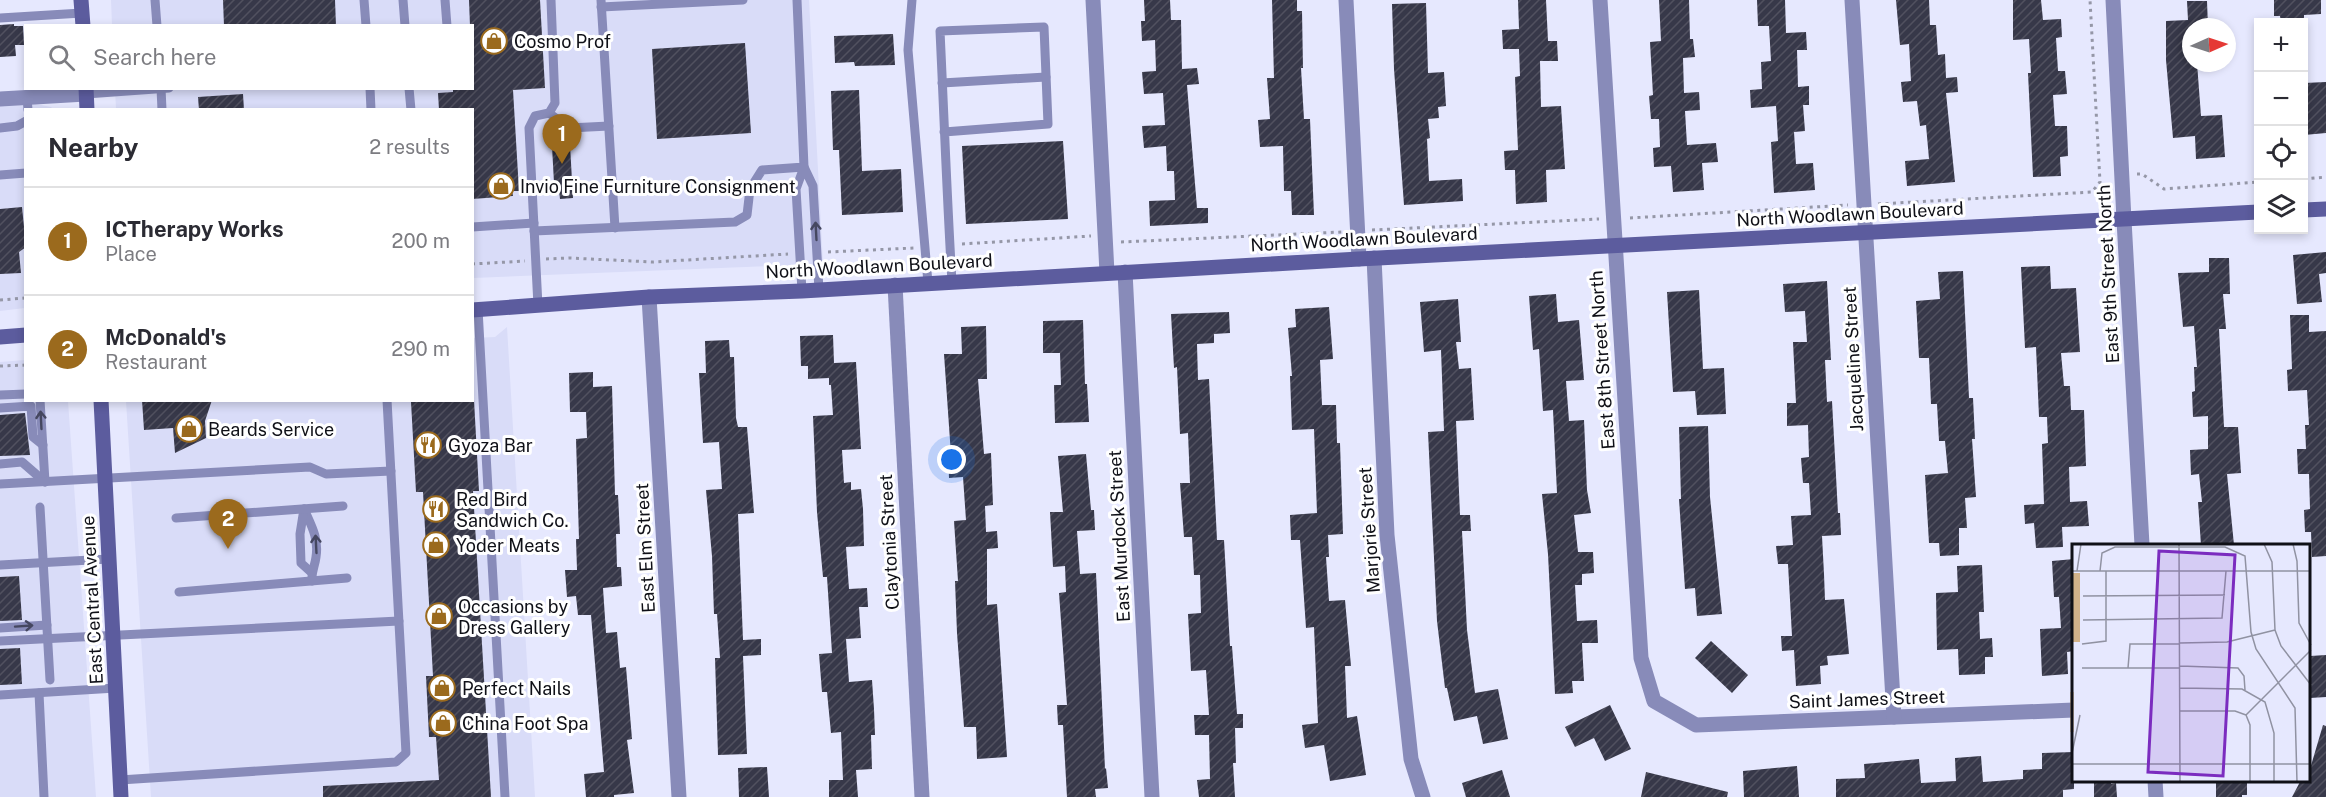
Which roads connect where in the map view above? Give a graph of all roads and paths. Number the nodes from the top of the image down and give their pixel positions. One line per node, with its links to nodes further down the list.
1 (155, 0): 17 (lane)
2 (364, 0): 18 (lane)
3 (403, 0): 19 (lane)
4 (445, 0): 20 (lane)
5 (551, 0): 34 (lane)
6 (743, 0): 14 (lane)
7 (797, 0): 39 (lane)
8 (912, 0): 60 (lane)
9 (1093, 0): 58 (street)
10 (1346, 0): 56 (street, Marjorie Street)
11 (1600, 0): 55 (street, East 8th Street North)
12 (1852, 0): 54 (street, Jacqueline Street)
13 (2113, 0): 42 (street, East 9th Street North)
14 (601, 3): 36 (lane)
15 (82, 13): 16 (lane)
16 (0, 18)
17 (157, 24)
18 (366, 24)
19 (405, 24)
20 (447, 24)
21 (1046, 77): 22 (lane); 22 (lane); 38 (lane)
22 (942, 83): 38 (lane)
23 (124, 90): 27 (lane)
24 (161, 90): 31 (lane)
25 (370, 90): 32 (lane)
26 (410, 90): 33 (lane)
27 (86, 91): 29 (street); 30 (main road)
28 (0, 99): 29 (street)
29 (27, 103)
30 (87, 108)
31 (162, 108)
32 (371, 108)
33 (411, 108)
34 (549, 113): 36 (lane); 52 (lane)
35 (24, 122): 37 (lane)
36 (609, 126): 53 (lane)
37 (0, 128)
38 (945, 132): 59 (lane)
39 (804, 167): 53 (lane); 62 (lane, one-way to 39); 63 (lane)
40 (24, 173): 41 (lane)
41 (0, 175)
42 (2122, 175): 43 (path); 46 (path); 50 (street, East 9th Street North)
43 (2100, 176)
44 (2326, 177): 45 (path)
45 (2308, 179)
46 (2254, 182)
47 (2326, 208): 48 (main road)
48 (2308, 210)
49 (2254, 212): 50 (main road, North Woodlawn Boulevard)
50 (2124, 220): 54 (main road, North Woodlawn Boulevard); 90 (street, East 9th Street North)
51 (474, 227): 52 (lane)
52 (534, 227): 53 (lane); 67 (lane)
53 (615, 228)
54 (1865, 233): 55 (main road, North Woodlawn Boulevard); 109 (street, Jacqueline Street)
55 (1614, 245): 56 (main road, North Woodlawn Boulevard); 107 (street, East 8th Street North)
56 (1366, 259): 57 (main road, North Woodlawn Boulevard); 117 (street, Marjorie Street)
57 (1125, 272): 58 (main road, North Woodlawn Boulevard); 116 (street, East Murdock Street)
58 (1107, 273): 59 (main road, North Woodlawn Boulevard)
59 (952, 282): 60 (main road, North Woodlawn Boulevard)
60 (928, 284): 61 (main road, North Woodlawn Boulevard)
61 (895, 285): 62 (main road, North Woodlawn Boulevard); 115 (street, Claytonia Street)
62 (819, 290): 63 (main road, North Woodlawn Boulevard)
63 (802, 291): 64 (main road, North Woodlawn Boulevard)
64 (650, 297): 67 (main road, North Woodlawn Boulevard); 114 (street, East Elm Street)
65 (24, 298): 66 (path)
66 (0, 300)
67 (538, 306): 68 (main road, North Woodlawn Boulevard)
68 (475, 309): 73 (lane)
69 (24, 335): 70 (main road)
70 (0, 337)
71 (24, 365): 72 (path)
72 (0, 366)
73 (477, 373): 113 (lane)
74 (24, 394): 75 (lane)
75 (0, 395)
76 (40, 402): 80 (lane, one-way to 76)
77 (101, 402): 83 (main road, East Central Avenue)
78 (387, 402): 82 (lane)
79 (0, 408): 80 (lane)
80 (43, 445): 84 (lane)
81 (0, 464): 84 (lane)
82 (391, 471): 83 (lane); 97 (lane)
83 (105, 478): 84 (lane); 91 (main road, East Central Avenue)
84 (45, 482): 85 (lane)
85 (0, 484)
86 (343, 506): 88 (lane)
87 (40, 507): 92 (lane)
88 (304, 509): 89 (lane); 94 (lane, one-way to 88); 94 (lane)
89 (176, 518)
90 (2142, 544)
91 (109, 559): 92 (lane); 100 (main road, East Central Avenue)
92 (43, 563): 93 (lane); 98 (lane)
93 (0, 566)
94 (312, 577): 95 (lane); 96 (lane)
95 (347, 578)
96 (179, 592)
97 (399, 621): 100 (lane); 110 (lane)
98 (47, 625): 99 (lane, one-way to 98); 101 (lane)
99 (0, 628)
100 (113, 635): 101 (lane); 104 (main road, East Central Avenue)
101 (48, 638): 102 (lane); 103 (lane)
102 (0, 641)
103 (50, 680)
104 (116, 688): 105 (lane); 110 (main road, East Central Avenue)
105 (39, 693): 106 (lane); 111 (lane)
106 (0, 695)
107 (1666, 708): 109 (street, Saint James Street)
108 (2072, 710): 109 (street, Saint James Street)
109 (1894, 717)
110 (120, 780): 112 (main road, East Central Avenue)
111 (44, 797)
112 (121, 797)
113 (505, 797)
114 (678, 797)
115 (922, 797)
116 (1152, 797)
117 (1423, 797)

